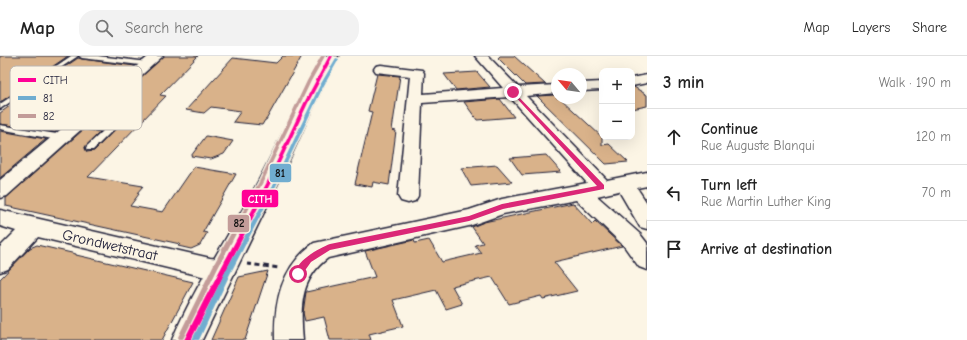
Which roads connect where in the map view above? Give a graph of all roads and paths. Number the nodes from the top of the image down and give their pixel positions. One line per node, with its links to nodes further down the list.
1 (75, 56): 6 (lane)
2 (82, 56): 5 (lane)
3 (331, 56): 36 (street)
4 (481, 56): 14 (street)
5 (152, 60): 7 (street)
6 (60, 66)
7 (142, 69)
8 (381, 69): 15 (street)
9 (647, 79): 10 (street)
10 (635, 81)
11 (599, 86): 12 (street)
12 (587, 87)
13 (551, 89): 14 (street)
14 (513, 92): 15 (street); 27 (street)
15 (415, 99): 30 (street)
16 (10, 100): 17 (lane)
17 (0, 107)
18 (0, 127): 19 (lane)
19 (10, 129)
20 (17, 130): 23 (lane)
21 (71, 130): 23 (street)
22 (109, 130): 24 (lane)
23 (62, 138): 28 (street)
24 (90, 148)
25 (647, 179): 26 (street)
26 (623, 183): 27 (street); 32 (street)
27 (602, 187): 29 (street)
28 (0, 191)
29 (580, 192): 34 (street); 37 (street)
30 (408, 196)
31 (0, 218): 33 (street, Grondwetstraat)
32 (647, 221)
33 (34, 227): 35 (street); 36 (street, Grondwetstraat)
34 (647, 260)
35 (0, 262)
36 (222, 269): 37 (path); 38 (street)
37 (300, 271): 39 (street)
38 (187, 340)
39 (288, 340)

